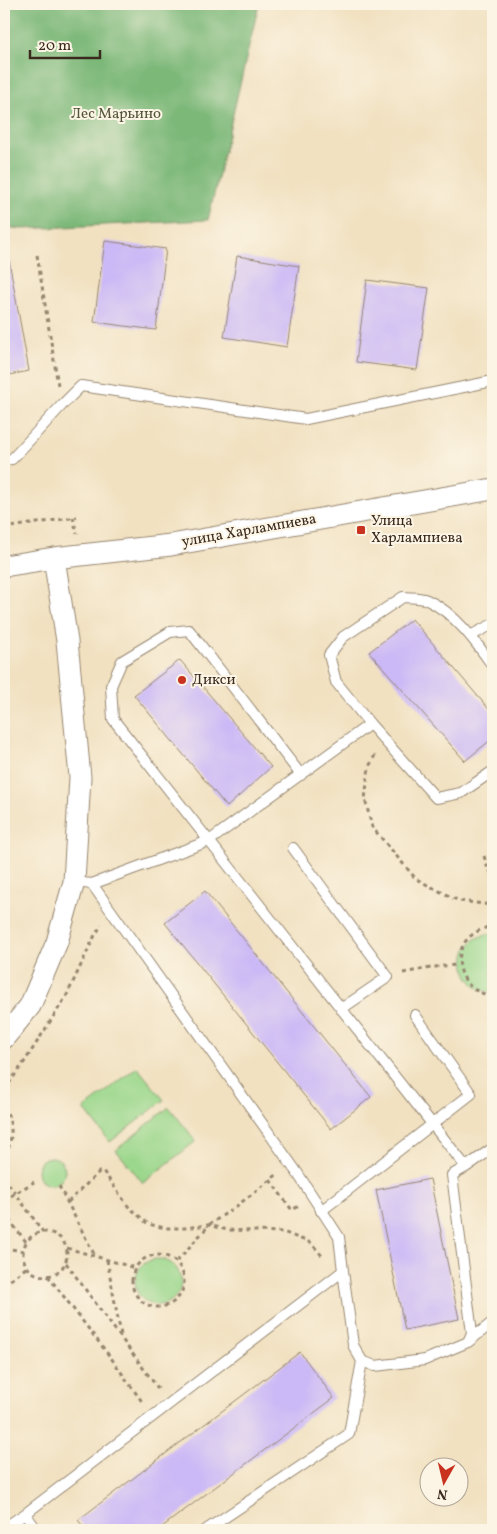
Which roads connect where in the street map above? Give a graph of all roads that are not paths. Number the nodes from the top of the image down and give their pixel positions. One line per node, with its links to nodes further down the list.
1 (493, 381): 2 (lane)
2 (4, 460)
3 (493, 489): 4 (street, улица Харлампиева)
4 (54, 558): 5 (street, улица Харлампиева); 14 (street)
5 (4, 566)
6 (493, 624): 7 (lane)
7 (470, 636): 8 (lane); 9 (lane)
8 (493, 666)
9 (370, 724): 10 (lane); 11 (lane)
10 (493, 771)
11 (301, 775): 12 (lane); 12 (lane)
12 (209, 841): 14 (lane); 15 (lane)
13 (293, 848): 15 (lane)
14 (83, 883): 17 (street); 21 (lane)
15 (341, 1009): 18 (lane)
16 (415, 1015): 18 (lane)
17 (4, 1038)
18 (432, 1125): 20 (lane); 21 (lane)
19 (492, 1150): 20 (lane)
20 (466, 1167): 24 (lane)
21 (321, 1211): 22 (lane)
22 (343, 1271): 25 (lane); 26 (lane)
23 (493, 1322): 24 (lane)
24 (468, 1342): 25 (lane)
25 (362, 1361): 29 (lane)
26 (25, 1514): 27 (lane); 28 (lane)
27 (4, 1528)
28 (37, 1530)
29 (206, 1530)

